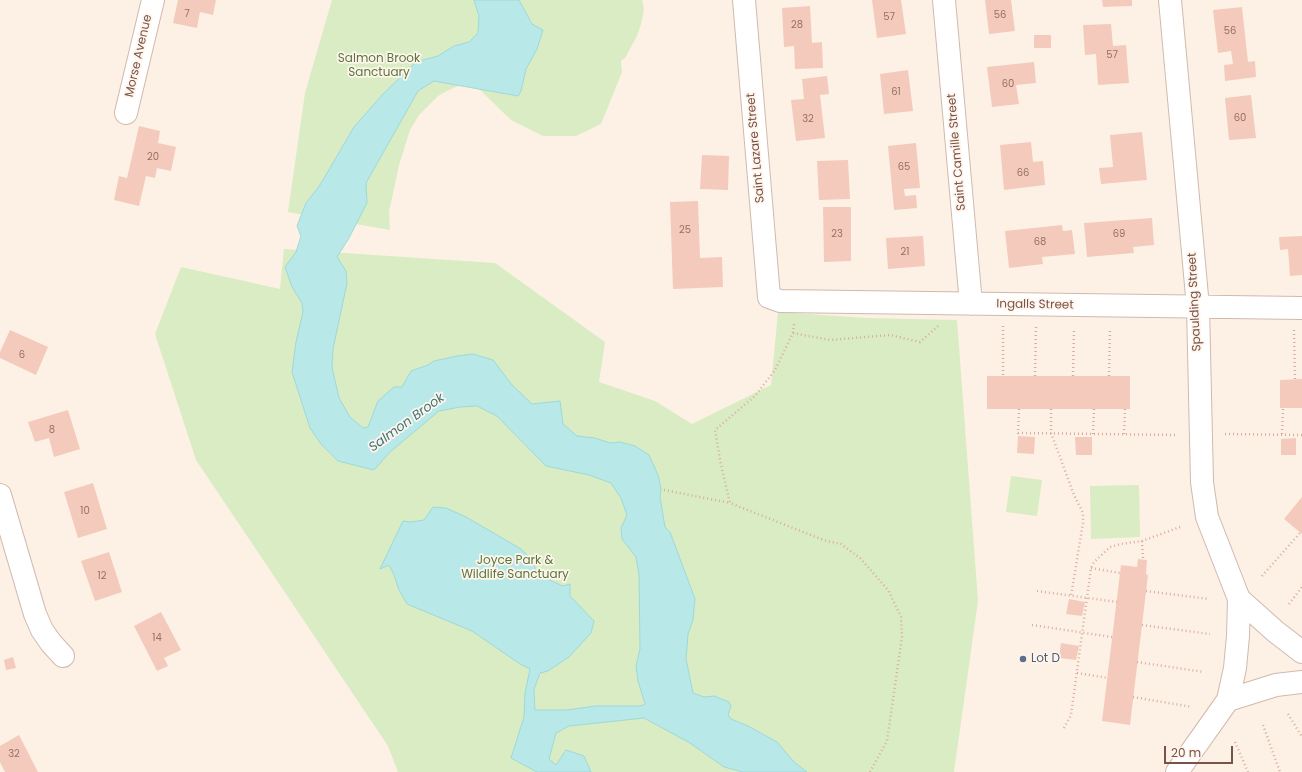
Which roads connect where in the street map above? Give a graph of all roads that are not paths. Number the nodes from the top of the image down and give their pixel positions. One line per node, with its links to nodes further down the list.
1 (152, 0): 5 (street, Morse Avenue)
2 (744, 0): 6 (street, Saint Lazare Street)
3 (944, 0): 7 (street, Saint Camille Street)
4 (1170, 0): 8 (street, Spaulding Street)
5 (126, 113)
6 (768, 297): 7 (street, Ingalls Street)
7 (960, 304): 8 (street, Ingalls Street)
8 (1198, 307): 9 (street, Ingalls Street); 11 (street, Spaulding Street)
9 (1298, 315)
10 (0, 495): 13 (street)
11 (1239, 599): 12 (street, Spaulding Street); 15 (street, Spaulding Street)
12 (1302, 652)
13 (63, 656)
14 (1302, 682): 15 (street)
15 (1228, 700): 16 (street)
16 (1177, 772)

